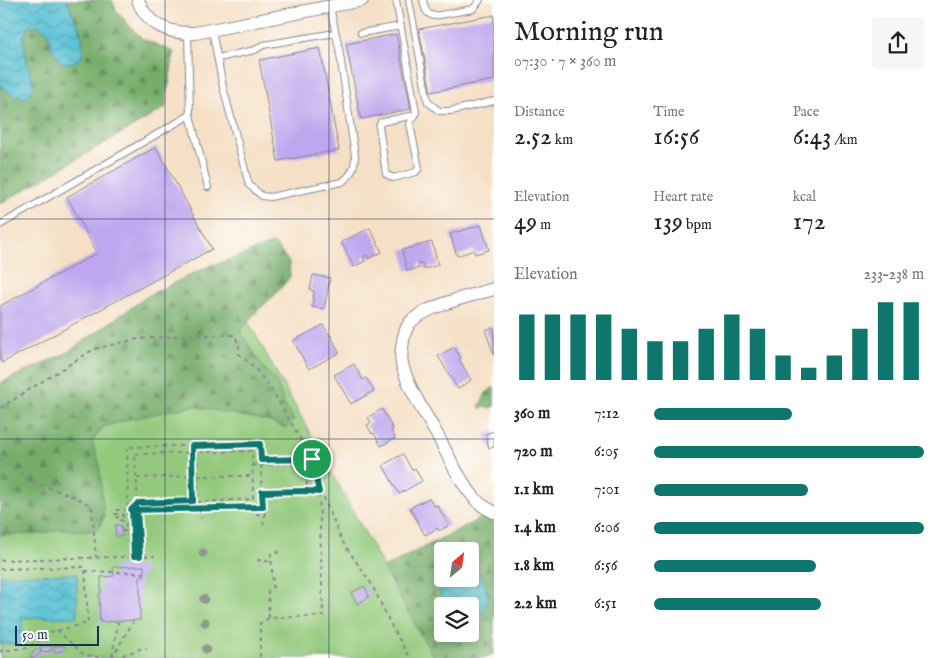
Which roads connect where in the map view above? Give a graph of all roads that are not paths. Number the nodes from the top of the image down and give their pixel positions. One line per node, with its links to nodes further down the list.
1 (138, 0): 11 (street)
2 (362, 0): 7 (street)
3 (396, 0): 8 (lane)
4 (409, 0): 14 (lane)
5 (423, 0): 6 (lane)
6 (480, 0)
7 (330, 8): 9 (street); 12 (lane)
8 (401, 26): 10 (lane); 16 (lane)
9 (212, 30): 11 (street); 13 (lane)
10 (361, 32)
11 (188, 33): 15 (lane)
12 (335, 33): 13 (lane); 13 (lane)
13 (218, 58)
14 (494, 101)
15 (190, 115): 17 (lane); 18 (lane)
16 (416, 115): 16 (lane)
17 (208, 187)
18 (0, 225)
19 (494, 289): 20 (street)
20 (494, 512)

